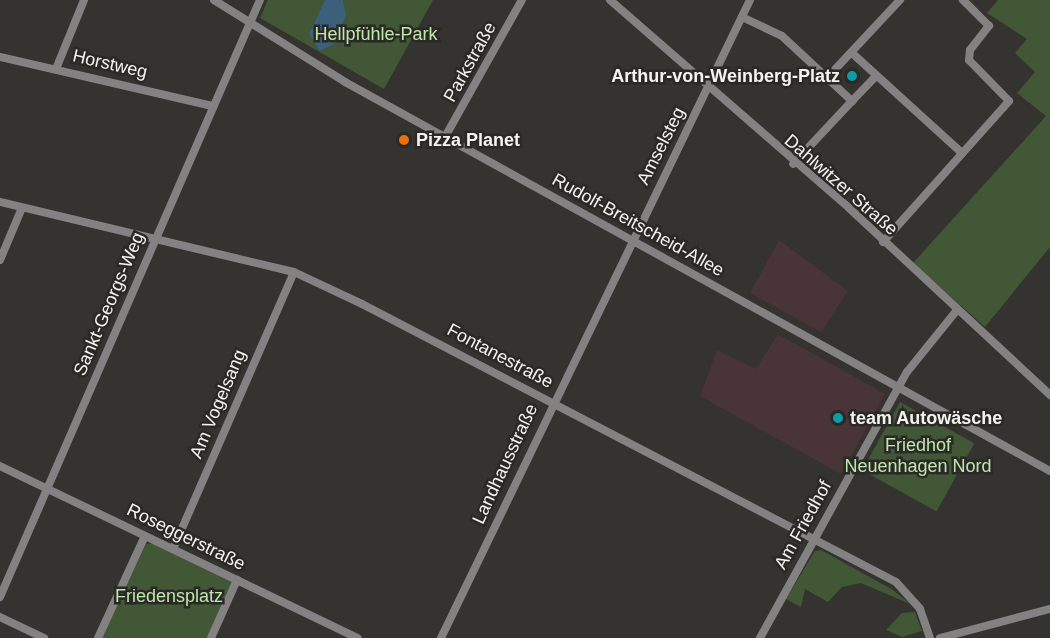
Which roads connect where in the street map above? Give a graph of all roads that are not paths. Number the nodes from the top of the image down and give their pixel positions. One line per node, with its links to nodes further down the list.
1 (84, 0): 13 (street)
2 (214, 0): 10 (street, Rudolf-Breitscheid-Allee)
3 (260, 0): 10 (street, Sankt-Georgs-Weg)
4 (522, 0): 19 (street, Parkstraße)
5 (610, 0): 16 (street, Dahlwitzer Straße)
6 (750, 0): 9 (street, Amselsteg)
7 (900, 0): 11 (street)
8 (963, 0): 20 (street)
9 (742, 17): 15 (street); 16 (street, Amselsteg)
10 (249, 24): 18 (street, Sankt-Georgs-Weg); 19 (street, Rudolf-Breitscheid-Allee)
11 (852, 53): 14 (street); 15 (street)
12 (0, 57): 13 (street, Horstweg)
13 (56, 69): 18 (street, Horstweg)
14 (876, 76): 17 (street); 20 (street)
15 (827, 78): 17 (street)
16 (708, 90): 21 (street, Dahlwitzer Straße); 25 (street, Amselsteg)
17 (852, 101): 21 (street)
18 (213, 106): 24 (street, Sankt-Georgs-Weg)
19 (445, 137): 25 (street, Rudolf-Breitscheid-Allee)
20 (962, 153): 26 (street)
21 (793, 164): 26 (street, Dahlwitzer Straße)
22 (0, 202): 23 (street, Fontanestraße)
23 (22, 208): 24 (street, Fontanestraße); 27 (street)
24 (155, 240): 28 (street, Fontanestraße); 35 (street, Sankt-Georgs-Weg)
25 (632, 240): 30 (street, Rudolf-Breitscheid-Allee); 32 (street, Landhausstraße)
26 (883, 242): 29 (street, Dahlwitzer Straße)
27 (0, 260)
28 (294, 272): 32 (street, Fontanestraße); 38 (street, Am Vogelsang)
29 (957, 310): 30 (street, Am Friedhof); 31 (street, Dahlwitzer Straße)
30 (898, 387): 34 (street, Rudolf-Breitscheid-Allee); 37 (street, Am Friedhof)
31 (1050, 395)
32 (553, 402): 37 (street, Fontanestraße); 47 (street, Landhausstraße)
33 (0, 466): 35 (street, Roseggerstraße)
34 (1050, 471)
35 (47, 489): 36 (street, Roseggerstraße); 40 (street, Sankt-Georgs-Weg)
36 (145, 536): 38 (street, Roseggerstraße); 44 (street)
37 (816, 538): 48 (street, Am Friedhof); 49 (street, Fontanestraße)
38 (173, 549): 39 (street, Roseggerstraße)
39 (237, 580): 45 (street); 46 (street, Roseggerstraße)
40 (0, 597)
41 (1050, 609): 50 (street)
42 (0, 617): 43 (street)
43 (44, 638)
44 (98, 638)
45 (211, 638)
46 (358, 638)
47 (441, 638)
48 (760, 638)
49 (930, 638)
50 (940, 638)

